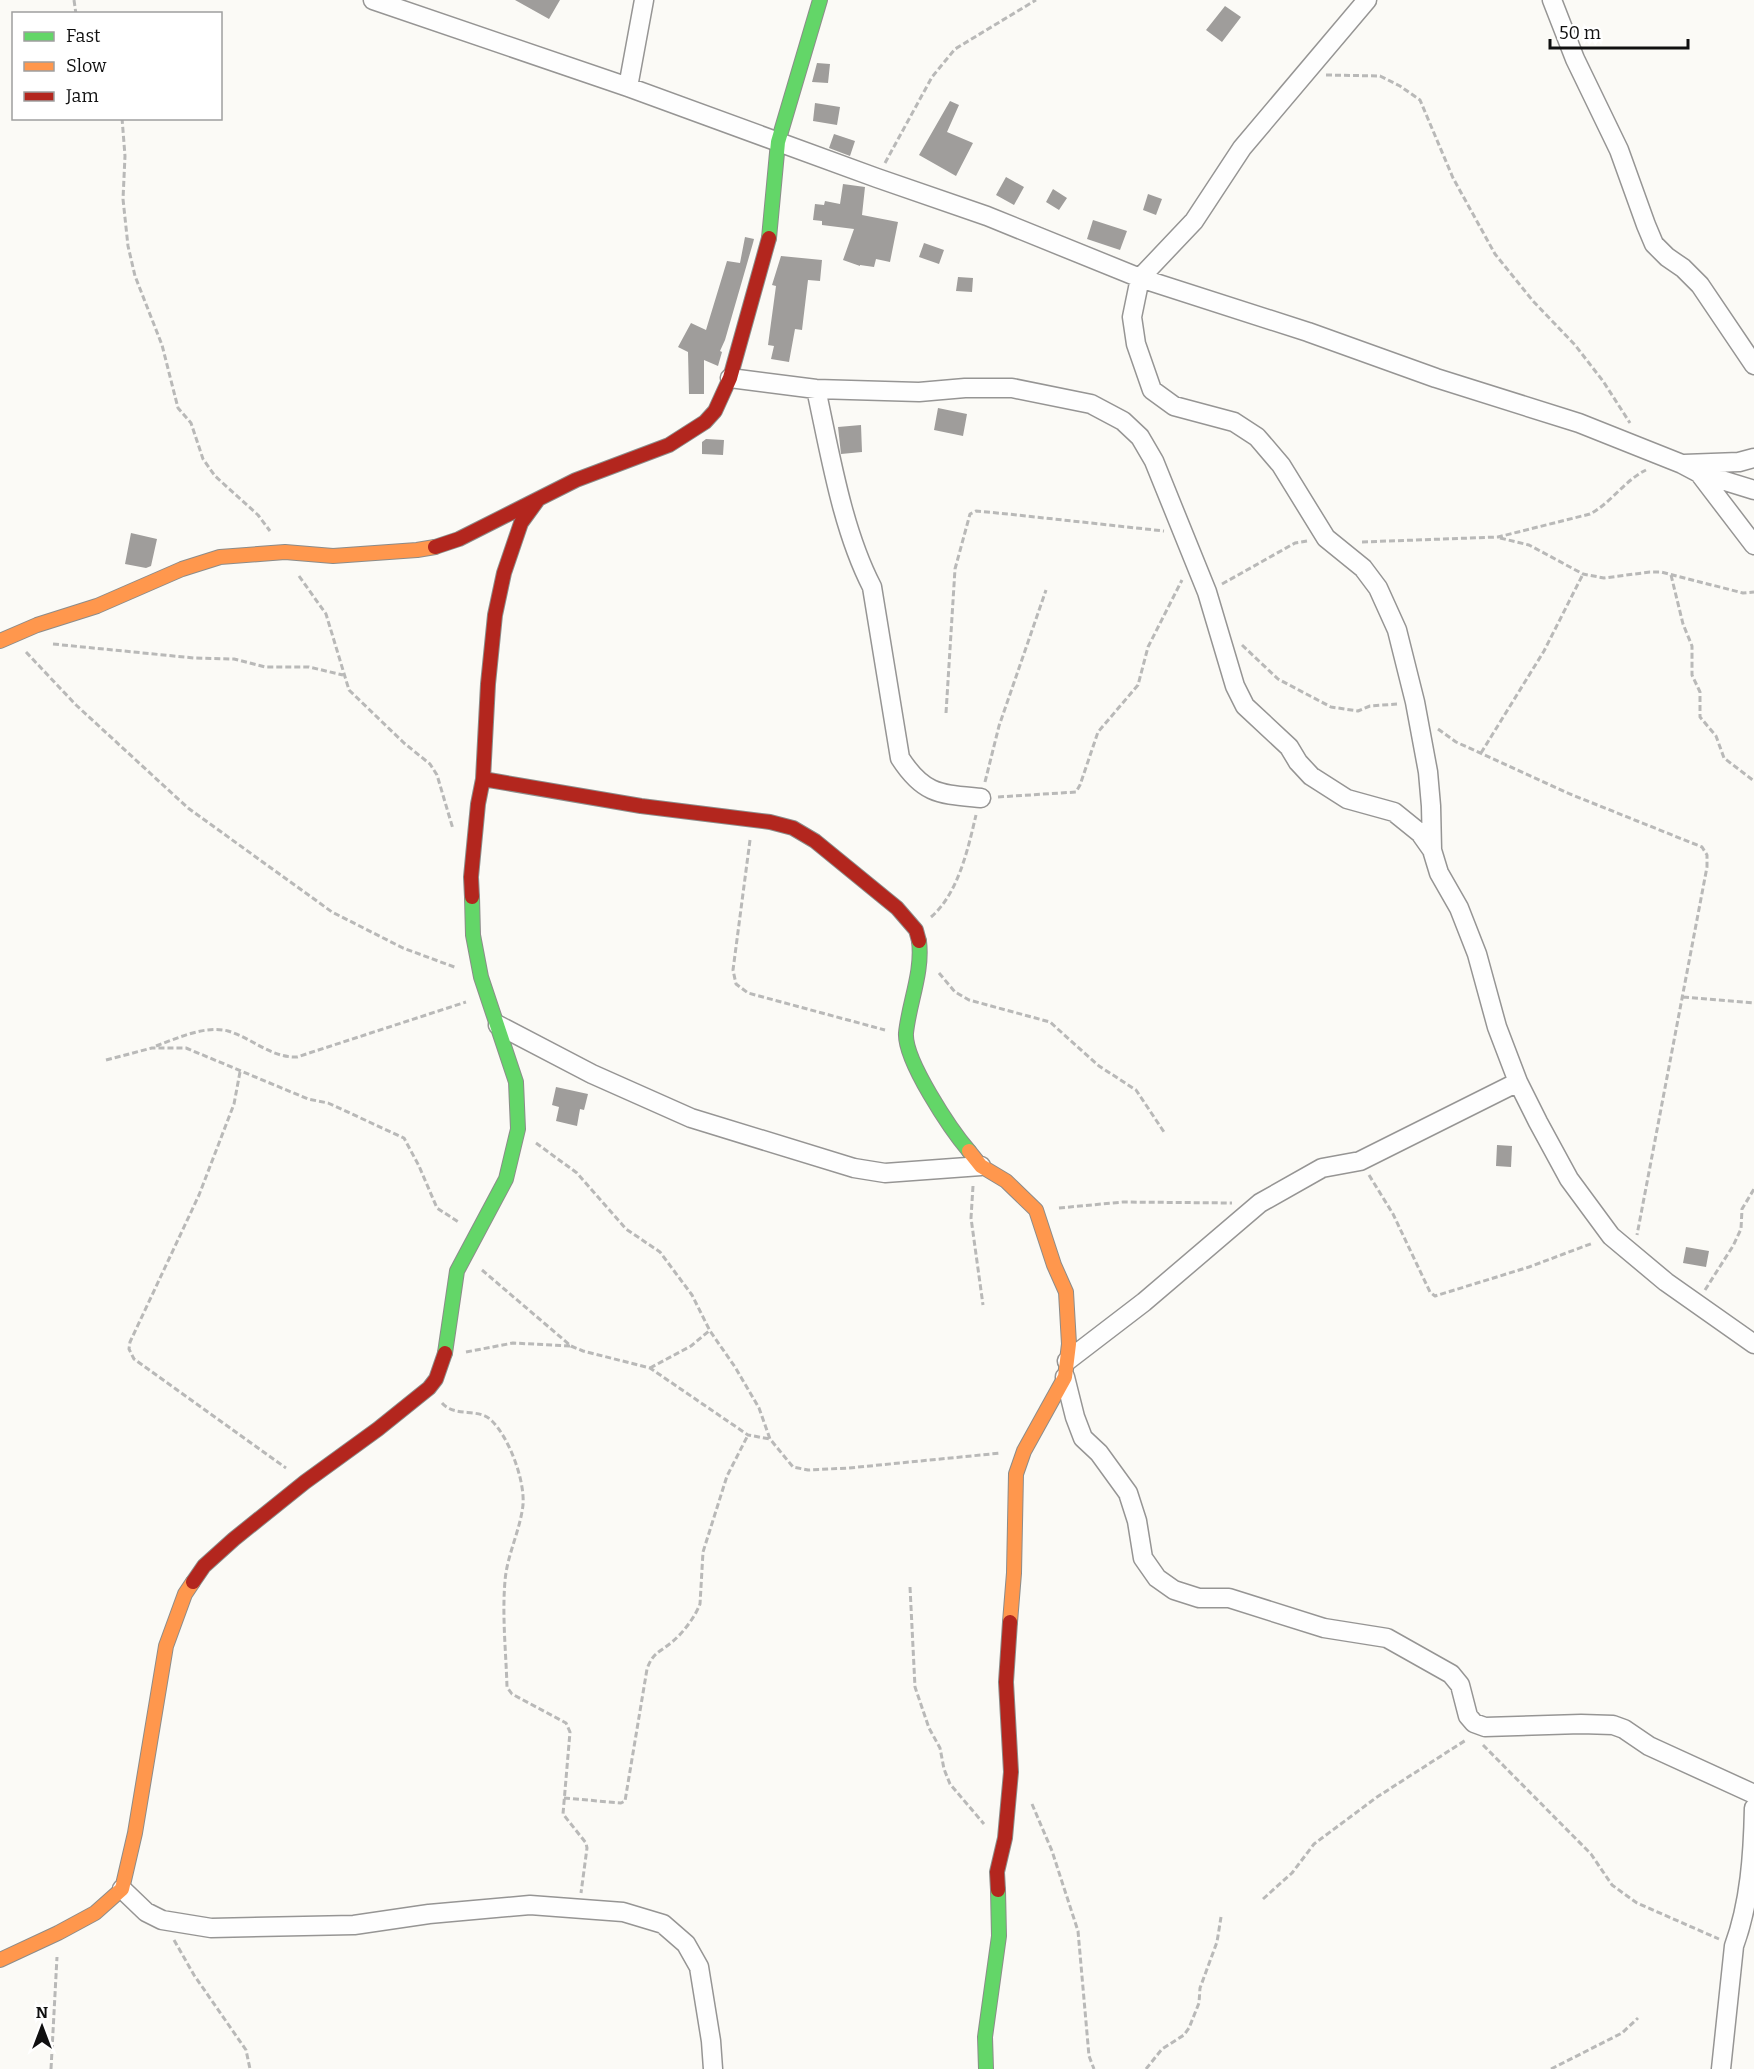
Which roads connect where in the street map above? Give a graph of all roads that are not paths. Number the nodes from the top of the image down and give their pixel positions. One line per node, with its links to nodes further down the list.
1 (373, 0): 6 (street)
2 (644, 0): 6 (street)
3 (820, 0): 7 (street)
4 (1367, 0): 8 (street)
5 (1552, 0): 9 (street)
6 (628, 87): 7 (street)
7 (778, 142): 8 (street); 10 (street)
8 (1140, 278): 13 (street); 21 (street)
9 (1754, 365)
10 (730, 378): 11 (street); 16 (street)
11 (816, 389): 20 (street); 21 (street)
12 (1754, 458): 13 (street)
13 (1677, 462): 14 (street)
14 (1699, 473): 15 (street); 17 (street)
15 (1754, 490)
16 (537, 501): 18 (street); 19 (street)
17 (1754, 545)
18 (0, 640)
19 (483, 779): 22 (street); 24 (street)
20 (981, 798)
21 (1432, 850): 23 (street)
22 (498, 1025): 24 (street); 29 (street)
23 (1518, 1082): 25 (street); 26 (street)
24 (977, 1166): 26 (street)
25 (1754, 1344)
26 (1066, 1369): 27 (street); 32 (street)
27 (1754, 1794)
28 (1754, 1808): 33 (street)
29 (122, 1889): 30 (street); 31 (street)
30 (0, 1960)
31 (713, 2069)
32 (986, 2069)
33 (1721, 2069)

